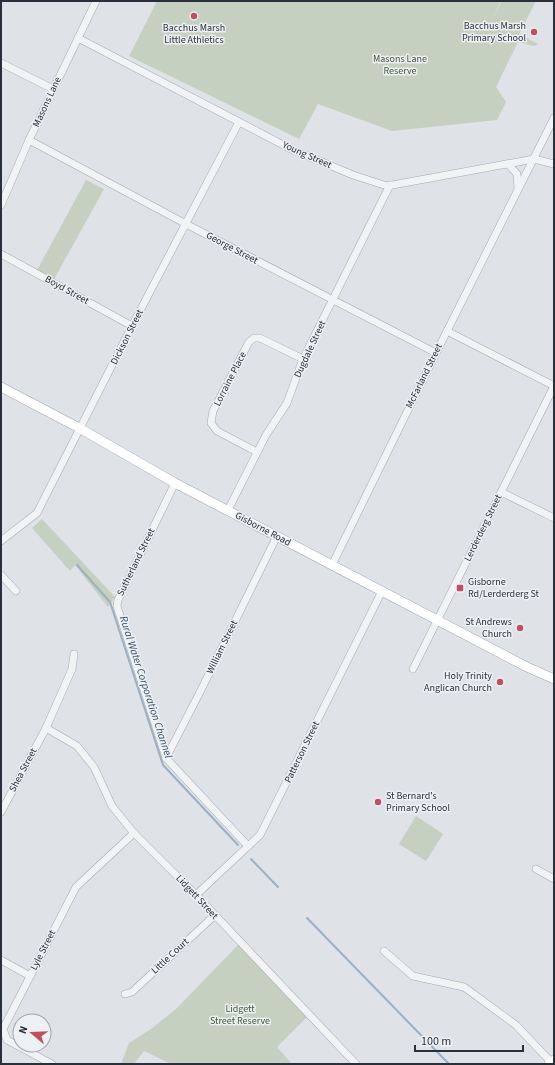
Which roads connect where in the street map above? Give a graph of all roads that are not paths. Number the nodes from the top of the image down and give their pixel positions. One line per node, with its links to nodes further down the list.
1 (96, 1): 2 (street, Masons Lane)
2 (78, 38): 4 (street, Masons Lane); 6 (street, Young Street)
3 (1, 62): 4 (street)
4 (53, 89): 7 (street, Masons Lane)
5 (554, 118): 8 (street, McFarland Street)
6 (239, 122): 11 (street, Young Street); 14 (street, Dickson Street)
7 (29, 140): 13 (street, Masons Lane); 14 (street, George Street)
8 (534, 160): 9 (street, Young Street); 10 (street, Young Street); 12 (street, McFarland Street)
9 (508, 164): 11 (street, Young Street); 12 (street)
10 (554, 164)
11 (390, 185): 16 (street, Dugdale Street)
12 (518, 189): 18 (street, McFarland Street)
13 (1, 205)
14 (186, 224): 16 (street, George Street); 17 (street, Dickson Street)
15 (1, 254): 17 (street, Boyd Street)
16 (333, 301): 19 (street, George Street); 20 (street, Dugdale Street)
17 (132, 326): 23 (street, Dickson Street)
18 (447, 331): 19 (street, McFarland Street); 21 (street)
19 (436, 353): 31 (street, McFarland Street)
20 (303, 359): 24 (street, Dugdale Street); 24 (street, Lorraine Place)
21 (554, 386): 26 (street, Lerderderg Street)
22 (1, 387): 23 (main road, Gisborne Road)
23 (81, 429): 25 (main road, Gisborne Road); 30 (street, Dickson Street)
24 (257, 452): 27 (street, Dugdale Street)
25 (175, 483): 27 (main road, Gisborne Road); 42 (street, Sutherland Street)
26 (501, 492): 28 (street); 35 (street, Lerderderg Street)
27 (228, 510): 29 (main road, Gisborne Road)
28 (554, 518)
29 (277, 536): 31 (main road, Gisborne Road); 42 (street, William Street)
30 (1, 541)
31 (332, 565): 34 (main road, Gisborne Road)
32 (1, 575): 33 (street)
33 (16, 591)
34 (382, 591): 35 (main road, Gisborne Road); 45 (street, Patterson Street)
35 (438, 620): 37 (main road, Gisborne Road); 38 (street, Lerderderg Street)
36 (74, 654): 41 (street, Shea Street)
37 (527, 667): 39 (main road, Gisborne Road); 40 (main road, Gisborne Road)
38 (413, 669)
39 (554, 675)
40 (554, 679)
41 (46, 728): 43 (street, Shea Street); 44 (street, Lidgett Street)
42 (166, 758): 45 (street, Sutherland Street)
43 (1, 812)
44 (134, 833): 48 (street, Lidgett Street); 52 (street, Lyle Street)
45 (248, 846): 48 (street, Patterson Street)
46 (536, 869): 47 (street)
47 (554, 878)
48 (196, 895): 49 (street, Lidgett Street)
49 (214, 916): 53 (street, Little Court); 57 (street, Lidgett Street)
50 (384, 951): 55 (street)
51 (1, 960): 52 (street)
52 (30, 976): 54 (street, Lyle Street)
53 (125, 994)
54 (3, 1035): 56 (street, Lyle Street)
55 (551, 1062)
56 (52, 1064)
57 (356, 1064)

